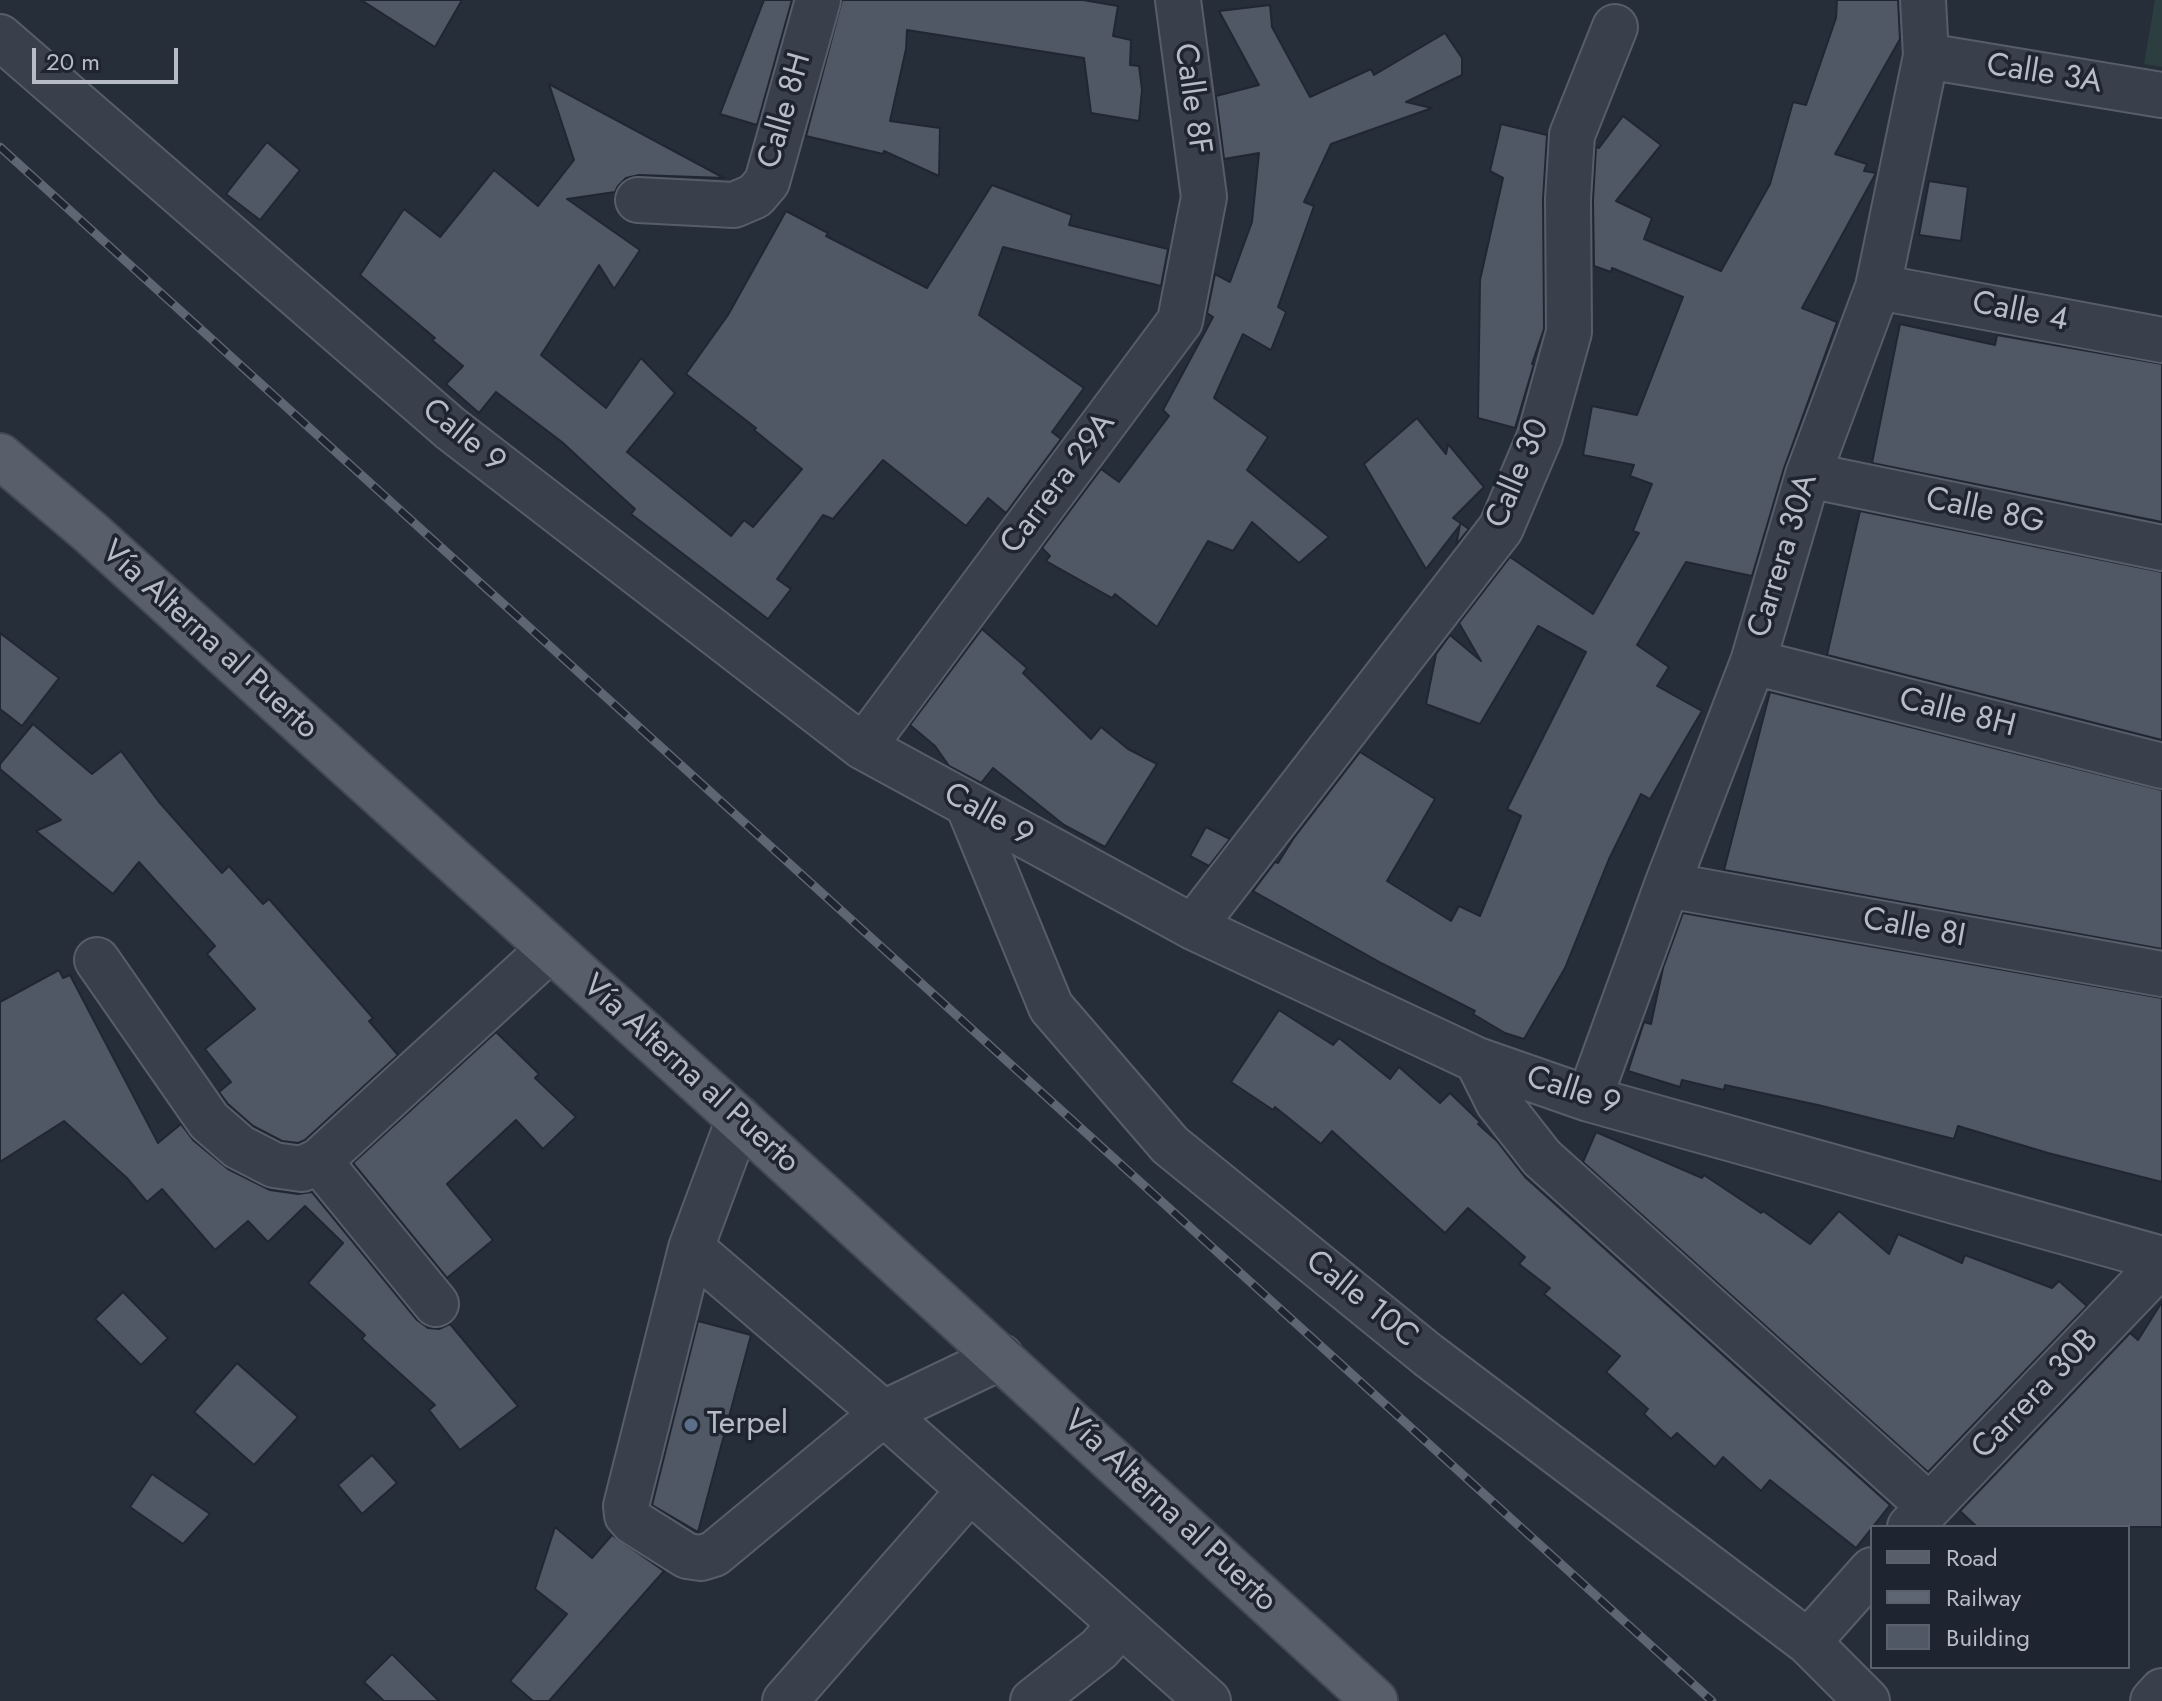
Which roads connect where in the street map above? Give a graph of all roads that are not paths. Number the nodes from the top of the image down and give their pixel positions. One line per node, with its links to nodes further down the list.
1 (818, 0): 9 (street, Calle 8H)
2 (1178, 0): 8 (street, Calle 8F)
3 (1923, 0): 6 (street, Carrera 30A)
4 (1615, 27): 20 (street, Calle 30)
5 (0, 37): 16 (street, Calle 9)
6 (1926, 56): 7 (street, Calle 3A); 10 (street, Carrera 30A)
7 (2162, 95)
8 (1204, 197): 16 (street, Carrera 29A)
9 (638, 200)
10 (1878, 287): 11 (street, Calle 4); 13 (street, Carrera 30A)
11 (2162, 340)
12 (0, 456): 21 (main road, Vía Alterna al Puerto)
13 (1808, 475): 14 (street, Calle 8G); 15 (street, Carrera 30A)
14 (2162, 548)
15 (1753, 662): 17 (street, Calle 8H); 19 (street, Carrera 30A)
16 (863, 747): 18 (street, Calle 9)
17 (2162, 766)
18 (968, 805): 20 (street, Calle 9); 37 (street, Calle 10C)
19 (1667, 885): 23 (street, Calle 8I); 25 (street, Carrera 30A)
20 (1193, 927): 24 (street, Calle 9)
21 (550, 949): 26 (main road, Vía Alterna al Puerto); 27 (street)
22 (97, 960): 27 (street)
23 (2162, 974)
24 (1477, 1060): 25 (street, Calle 9); 34 (street)
25 (1589, 1099): 29 (street, Calle 9)
26 (739, 1119): 28 (street); 31 (main road, Vía Alterna al Puerto)
27 (319, 1161): 30 (street)
28 (691, 1248): 32 (street); 32 (street)
29 (2162, 1261): 34 (street, Carrera 30B)
30 (436, 1304)
31 (1001, 1357): 32 (street); 42 (main road, Vía Alterna al Puerto)
32 (884, 1413): 33 (street)
33 (970, 1490): 36 (street); 39 (street)
34 (1919, 1517)
35 (1870, 1572): 37 (street)
36 (1121, 1624): 40 (street); 41 (street)
37 (1808, 1642): 43 (street, Calle 10C)
38 (2162, 1691): 44 (street)
39 (785, 1701)
40 (1033, 1701)
41 (1208, 1701)
42 (1375, 1701)
43 (1867, 1701)
44 (2153, 1701)

